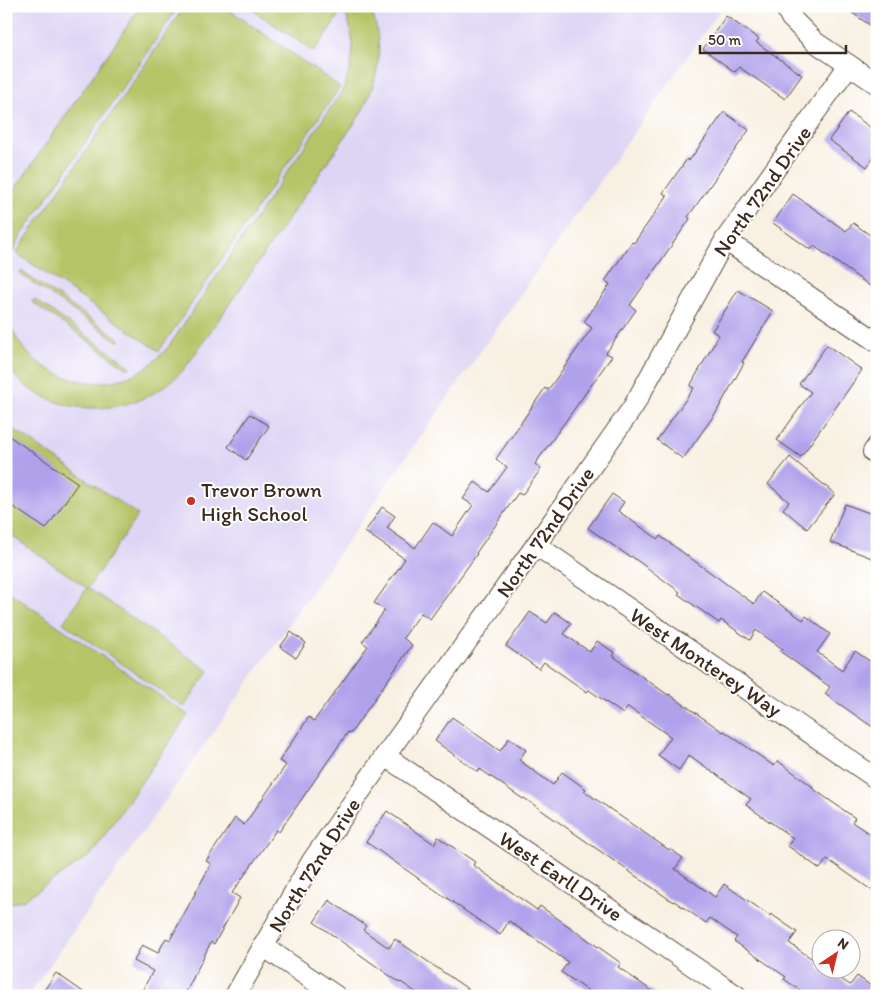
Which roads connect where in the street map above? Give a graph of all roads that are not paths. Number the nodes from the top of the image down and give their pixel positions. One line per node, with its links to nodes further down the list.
1 (788, 12): 2 (street)
2 (849, 65): 3 (street); 4 (street, North 72nd Drive)
3 (877, 84)
4 (725, 240): 5 (street); 6 (street, North 72nd Drive)
5 (877, 342)
6 (536, 545): 7 (street, North 72nd Drive); 8 (street, West Monterey Way)
7 (385, 756): 9 (street, North 72nd Drive); 12 (street, West Earll Drive)
8 (877, 779)
9 (263, 946): 10 (street, North 72nd Drive); 11 (street)
10 (235, 996)
11 (336, 996)
12 (737, 996)

